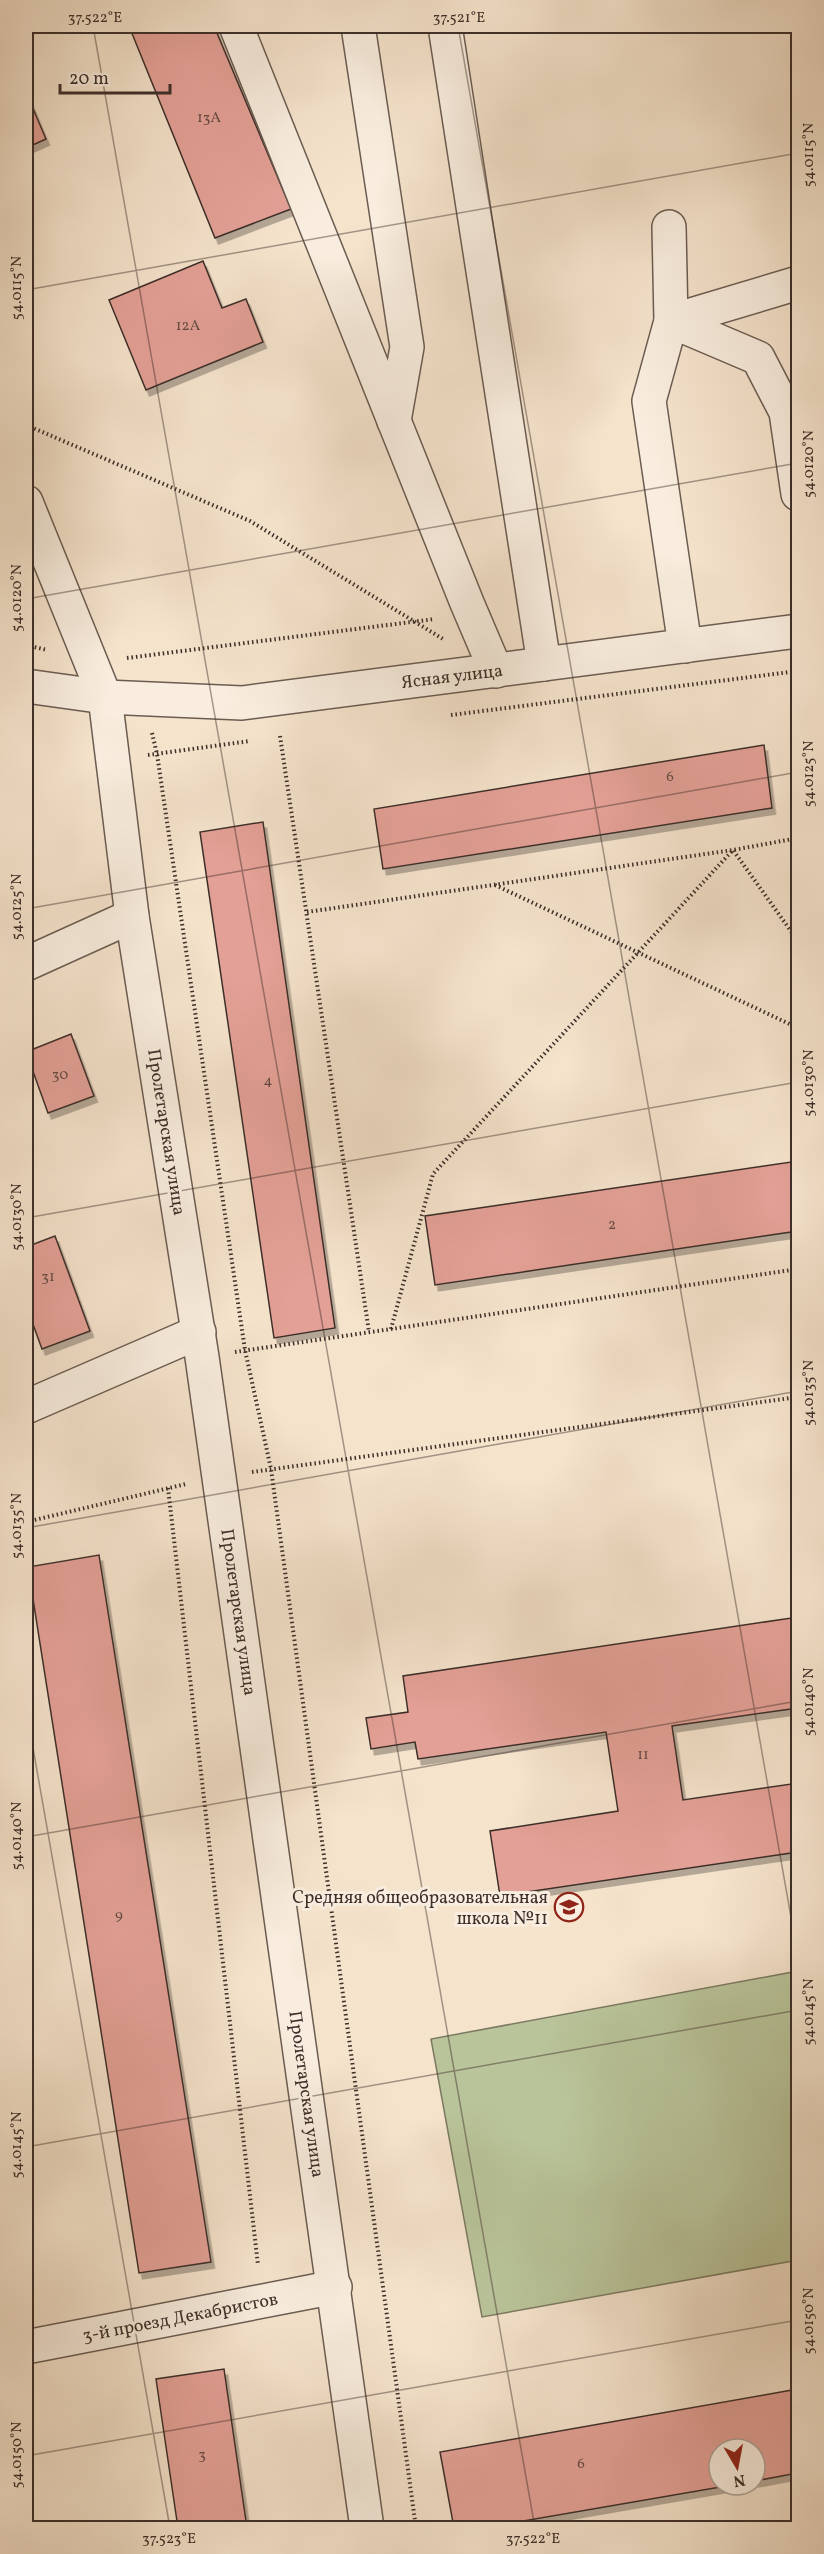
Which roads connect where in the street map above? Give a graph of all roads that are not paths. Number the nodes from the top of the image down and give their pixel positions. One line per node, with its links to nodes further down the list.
1 (236, 26): 7 (street)
2 (358, 26): 7 (street)
3 (445, 26): 12 (street)
4 (669, 227): 6 (street)
5 (798, 283): 6 (street)
6 (671, 321): 8 (street); 11 (street)
7 (394, 421): 13 (street)
8 (798, 494)
9 (26, 502): 15 (street, Пролетарская улица)
10 (798, 632): 11 (street, Ясная улица)
11 (684, 646): 12 (street, Ясная улица)
12 (544, 664): 13 (street, Ясная улица)
13 (496, 671): 15 (street, Ясная улица)
14 (26, 686): 15 (street, Ясная улица)
15 (105, 697): 16 (street, Пролетарская улица)
16 (132, 916): 17 (street); 18 (street, Пролетарская улица)
17 (26, 964)
18 (201, 1344): 19 (street); 20 (street, Пролетарская улица)
19 (26, 1407)
20 (335, 2287): 21 (street, 3-й проезд Декабристов); 22 (street, Пролетарская улица)
21 (26, 2347)
22 (367, 2529)

